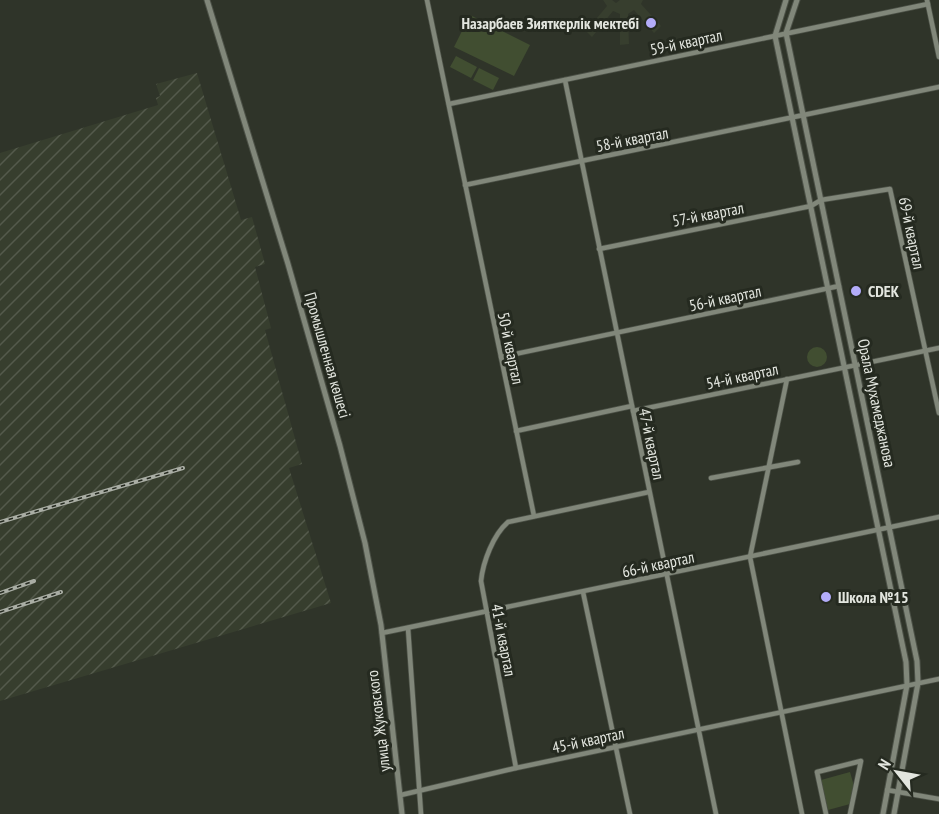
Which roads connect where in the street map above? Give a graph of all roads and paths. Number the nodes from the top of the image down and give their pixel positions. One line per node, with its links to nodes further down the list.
1 (207, 0): 47 (street, Промышленная көшесі)
2 (427, 0): 13 (street, 50-й квартал)
3 (786, 0): 7 (street, Орала Мухамеджанова)
4 (797, 0): 6 (street)
5 (928, 2): 6 (street, 59-й квартал); 8 (street)
6 (786, 33): 7 (street, 59-й квартал); 14 (street, Орала Мухамеджанова)
7 (775, 36): 11 (street, 59-й квартал); 15 (street, Орала Мухамеджанова)
8 (937, 36): 9 (street)
9 (938, 47): 10 (street)
10 (939, 57)
11 (565, 80): 13 (street, 59-й квартал); 16 (street, 47-й квартал)
12 (939, 87): 14 (street, 58-й квартал)
13 (449, 104): 17 (street, 50-й квартал)
14 (804, 116): 15 (street, 58-й квартал); 18 (street, Орала Мухамеджанова)
15 (792, 118): 16 (street, 58-й квартал); 19 (street, Орала Мухамеджанова)
16 (581, 161): 17 (street, 58-й квартал); 20 (street, 47-й квартал)
17 (465, 185): 26 (street, 50-й квартал)
18 (821, 200): 19 (street, 57-й квартал); 21 (street, Орала Мухамеджанова); 25 (street, 69-й квартал)
19 (811, 206): 20 (street, 57-й квартал); 22 (street, Орала Мухамеджанова)
20 (599, 249): 23 (street, 47-й квартал)
21 (839, 286): 22 (street, 56-й квартал); 27 (street, Орала Мухамеджанова)
22 (828, 289): 23 (street, 56-й квартал); 28 (street, Орала Мухамеджанова)
23 (617, 333): 26 (street, 56-й квартал); 30 (street, 47-й квартал)
24 (939, 348): 25 (street, 54-й квартал)
25 (926, 351): 27 (street, 54-й квартал); 31 (street)
26 (501, 357): 32 (street, 50-й квартал)
27 (856, 365): 28 (street, 54-й квартал); 39 (street, Орала Мухамеджанова)
28 (844, 368): 29 (street, 54-й квартал); 40 (street, Орала Мухамеджанова)
29 (787, 380): 30 (street, 54-й квартал); 34 (street)
30 (632, 409): 32 (street, 54-й квартал); 36 (street, 47-й квартал)
31 (939, 413)
32 (516, 431): 37 (street, 50-й квартал)
33 (798, 462): 34 (street)
34 (769, 467): 35 (street); 41 (street)
35 (711, 478)
36 (650, 492): 37 (street); 42 (street, 47-й квартал)
37 (534, 516): 46 (street, 41-й квартал)
38 (939, 517): 39 (street, 66-й квартал)
39 (889, 528): 40 (street, 66-й квартал); 44 (street, Орала Мухамеджанова)
40 (878, 530): 41 (street, 66-й квартал); 45 (street, Орала Мухамеджанова)
41 (750, 557): 42 (street, 66-й квартал); 53 (street)
42 (666, 574): 43 (street, 66-й квартал); 54 (street, 47-й квартал)
43 (583, 592): 46 (street, 66-й квартал); 55 (street)
44 (906, 607): 45 (street); 51 (street, Орала Мухамеджанова)
45 (895, 610): 52 (street, Орала Мухамеджанова)
46 (487, 612): 48 (street, 66-й квартал); 56 (street, 41-й квартал)
47 (381, 625): 49 (street, улица Жуковского)
48 (408, 628): 49 (street, 66-й квартал); 58 (street)
49 (382, 633): 60 (street, улица Жуковского)
50 (939, 679): 51 (street, 45-й квартал)
51 (918, 683): 52 (street, 45-й квартал); 59 (street, Орала Мухамеджанова)
52 (907, 685): 53 (street, 45-й квартал); 57 (street, Орала Мухамеджанова)
53 (781, 712): 54 (street, 45-й квартал); 66 (street)
54 (698, 729): 55 (street, 45-й квартал); 65 (street, 47-й квартал)
55 (616, 747): 56 (street, 45-й квартал); 64 (street)
56 (516, 768): 58 (street, 45-й квартал)
57 (887, 790): 59 (street); 69 (street, Орала Мухамеджанова)
58 (420, 791): 60 (street, 45-й квартал); 63 (street)
59 (898, 791): 61 (street); 70 (street, Орала Мухамеджанова)
60 (401, 795): 62 (street, улица Жуковского)
61 (939, 799)
62 (402, 814)
63 (421, 814)
64 (630, 814)
65 (716, 814)
66 (802, 814)
67 (826, 814): 68 (street)
68 (850, 814)
69 (883, 814)
70 (894, 814)

